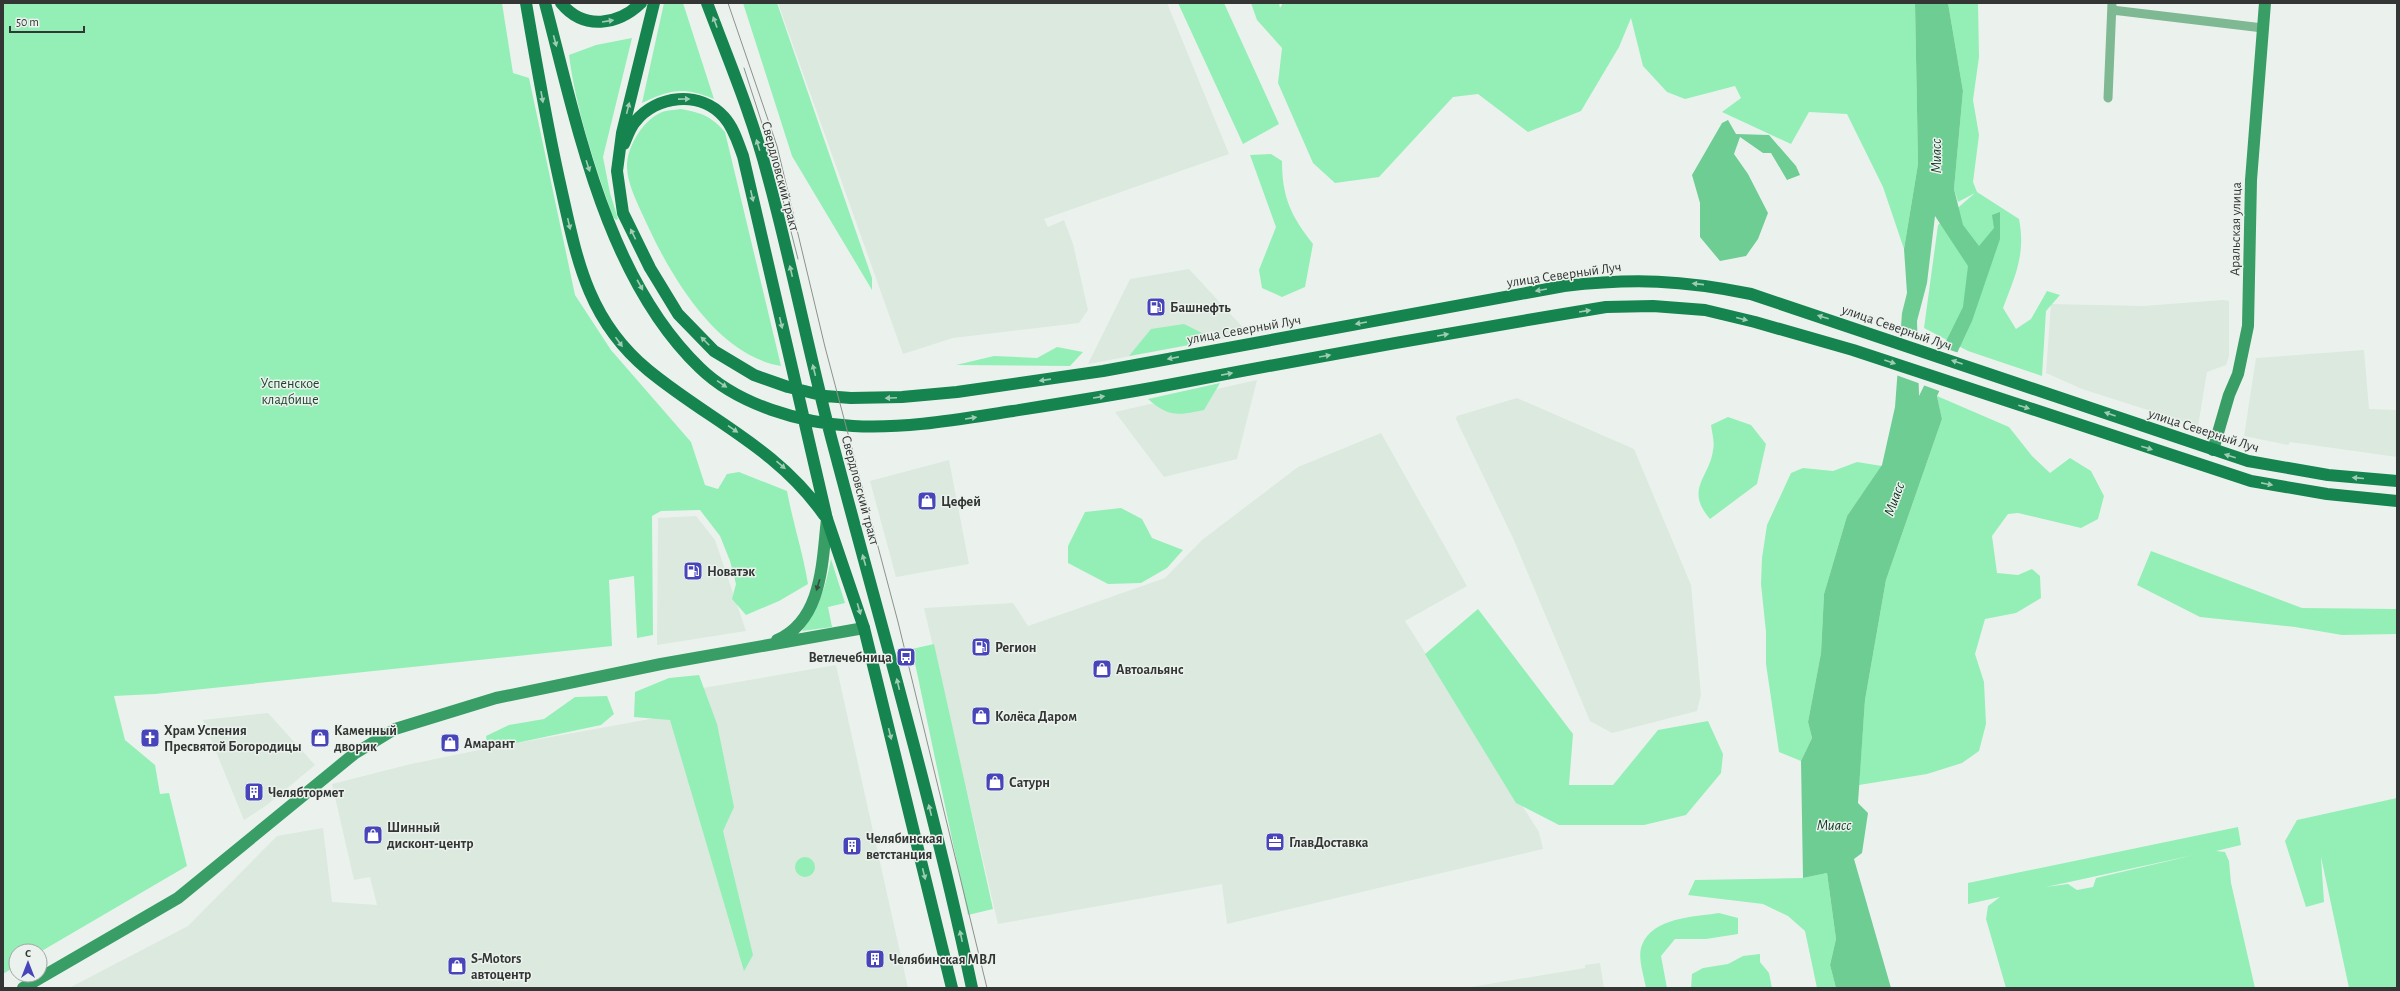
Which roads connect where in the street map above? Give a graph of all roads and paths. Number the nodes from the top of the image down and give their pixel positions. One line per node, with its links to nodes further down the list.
1 (526, 3): 15 (main road, one-way to 15)
2 (545, 3): 14 (main road, one-way to 14)
3 (561, 3): 4 (main road, one-way to 4)
4 (641, 3)
5 (654, 3): 11 (main road, one-way to 5)
6 (707, 3): 16 (main road, Свердловский тракт, one-way to 6)
7 (2265, 3): 9 (main road, Аральская улица)
8 (2112, 7): 9 (street); 10 (street)
9 (2263, 28): 12 (main road, Аральская улица)
10 (2108, 98)
11 (617, 171): 12 (main road, улица Северный Луч, one-way to 11); 15 (main road, one-way to 15)
12 (2213, 450): 13 (main road, улица Северный Луч, one-way to 12)
13 (2397, 481)
14 (2397, 500)
15 (827, 519): 17 (main road, one-way to 17); 18 (main road, one-way to 18)
16 (882, 625): 17 (main road); 21 (main road, Свердловский тракт, one-way to 16)
17 (864, 628): 18 (main road); 20 (main road, one-way to 20)
18 (763, 646): 19 (main road)
19 (23, 988)
20 (952, 988)
21 (972, 988)

